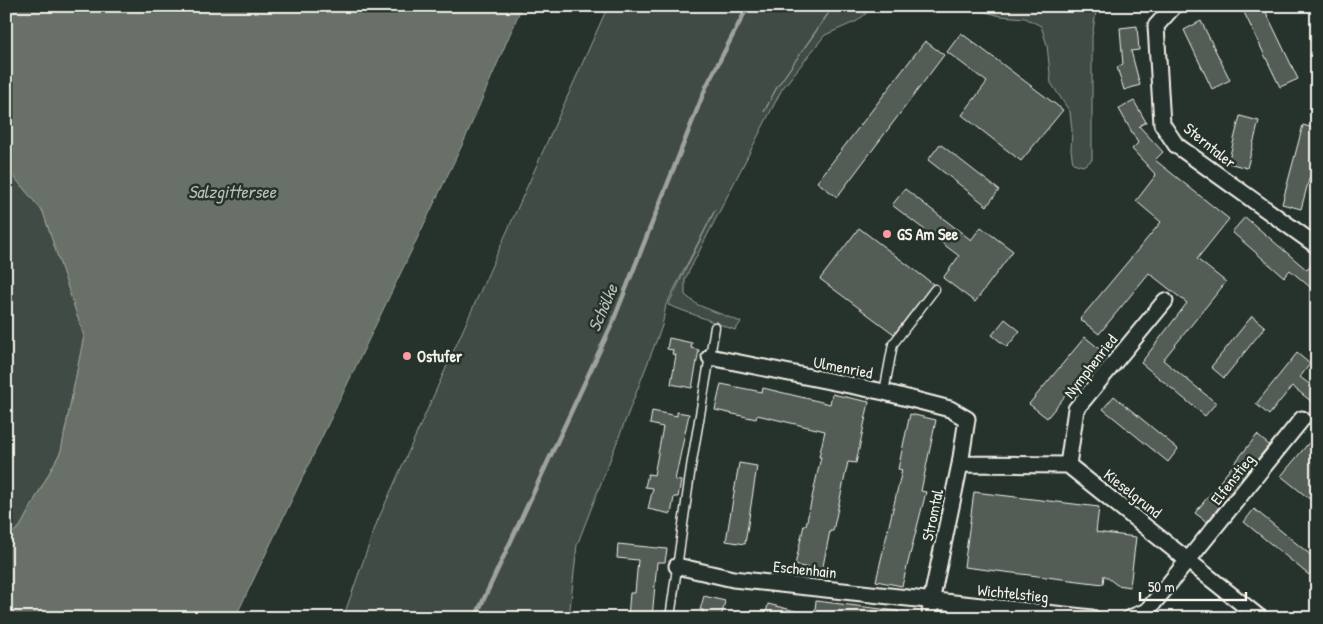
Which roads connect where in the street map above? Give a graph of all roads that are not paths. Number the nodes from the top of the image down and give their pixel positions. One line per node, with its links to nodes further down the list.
1 (1174, 6): 2 (street, Sterntaler)
2 (1317, 246)
3 (935, 289): 7 (lane)
4 (1165, 301): 11 (street, Nymphenried)
5 (715, 327): 6 (lane)
6 (710, 357): 7 (street, Ulmenried); 13 (lane)
7 (884, 392): 8 (street, Ulmenried)
8 (967, 419): 10 (street, Stromtal)
9 (1302, 419): 12 (street, Elfenstieg)
10 (960, 464): 11 (street); 14 (street, Stromtal)
11 (1068, 465): 12 (street, Kieselgrund)
12 (1190, 560): 18 (street); 19 (street, Kieselgrund)
13 (677, 566): 14 (street, Eschenhain); 15 (lane)
14 (931, 602): 16 (street, Stromtal); 17 (street, Wichtelstieg)
15 (670, 618)
16 (930, 618)
17 (1092, 618)
18 (1130, 618)
19 (1260, 618)

